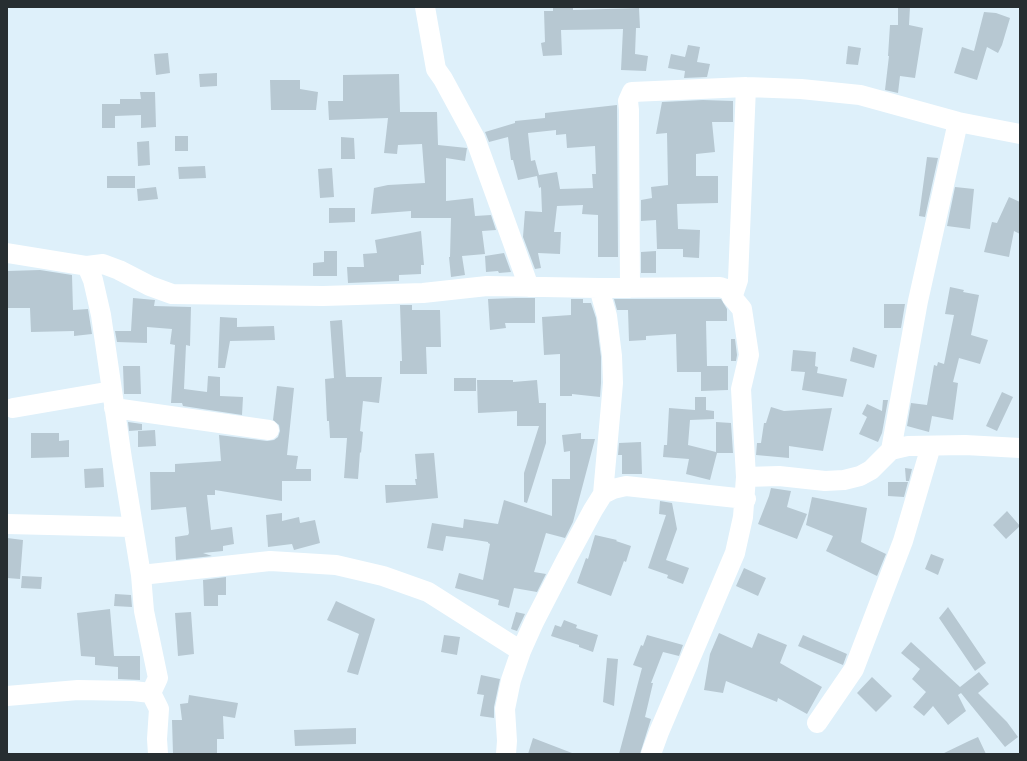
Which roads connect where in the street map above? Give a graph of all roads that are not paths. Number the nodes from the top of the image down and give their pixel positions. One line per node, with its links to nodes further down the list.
1 (425, 7): 7 (street)
2 (746, 87): 3 (street); 9 (street); 10 (street)
3 (958, 122): 4 (street); 16 (street)
4 (1020, 134)
5 (7, 253): 6 (street)
6 (87, 266): 7 (street); 11 (street)
7 (529, 287): 8 (street)
8 (599, 288): 9 (street); 18 (street)
9 (630, 288): 10 (street)
10 (730, 292): 17 (street)
11 (113, 400): 12 (street); 13 (street); 21 (street)
12 (13, 408)
13 (269, 430)
14 (931, 446): 15 (street); 16 (street); 26 (street)
15 (1020, 448)
16 (891, 450): 17 (street)
17 (746, 477): 19 (street)
18 (603, 494): 19 (street); 23 (street)
19 (746, 499): 29 (street)
20 (7, 524): 21 (street)
21 (132, 527): 22 (street)
22 (141, 576): 23 (street); 24 (street)
23 (521, 651): 28 (street)
24 (151, 693): 25 (street); 27 (street)
25 (7, 696)
26 (817, 722)
27 (158, 754)
28 (506, 754)
29 (651, 754)

